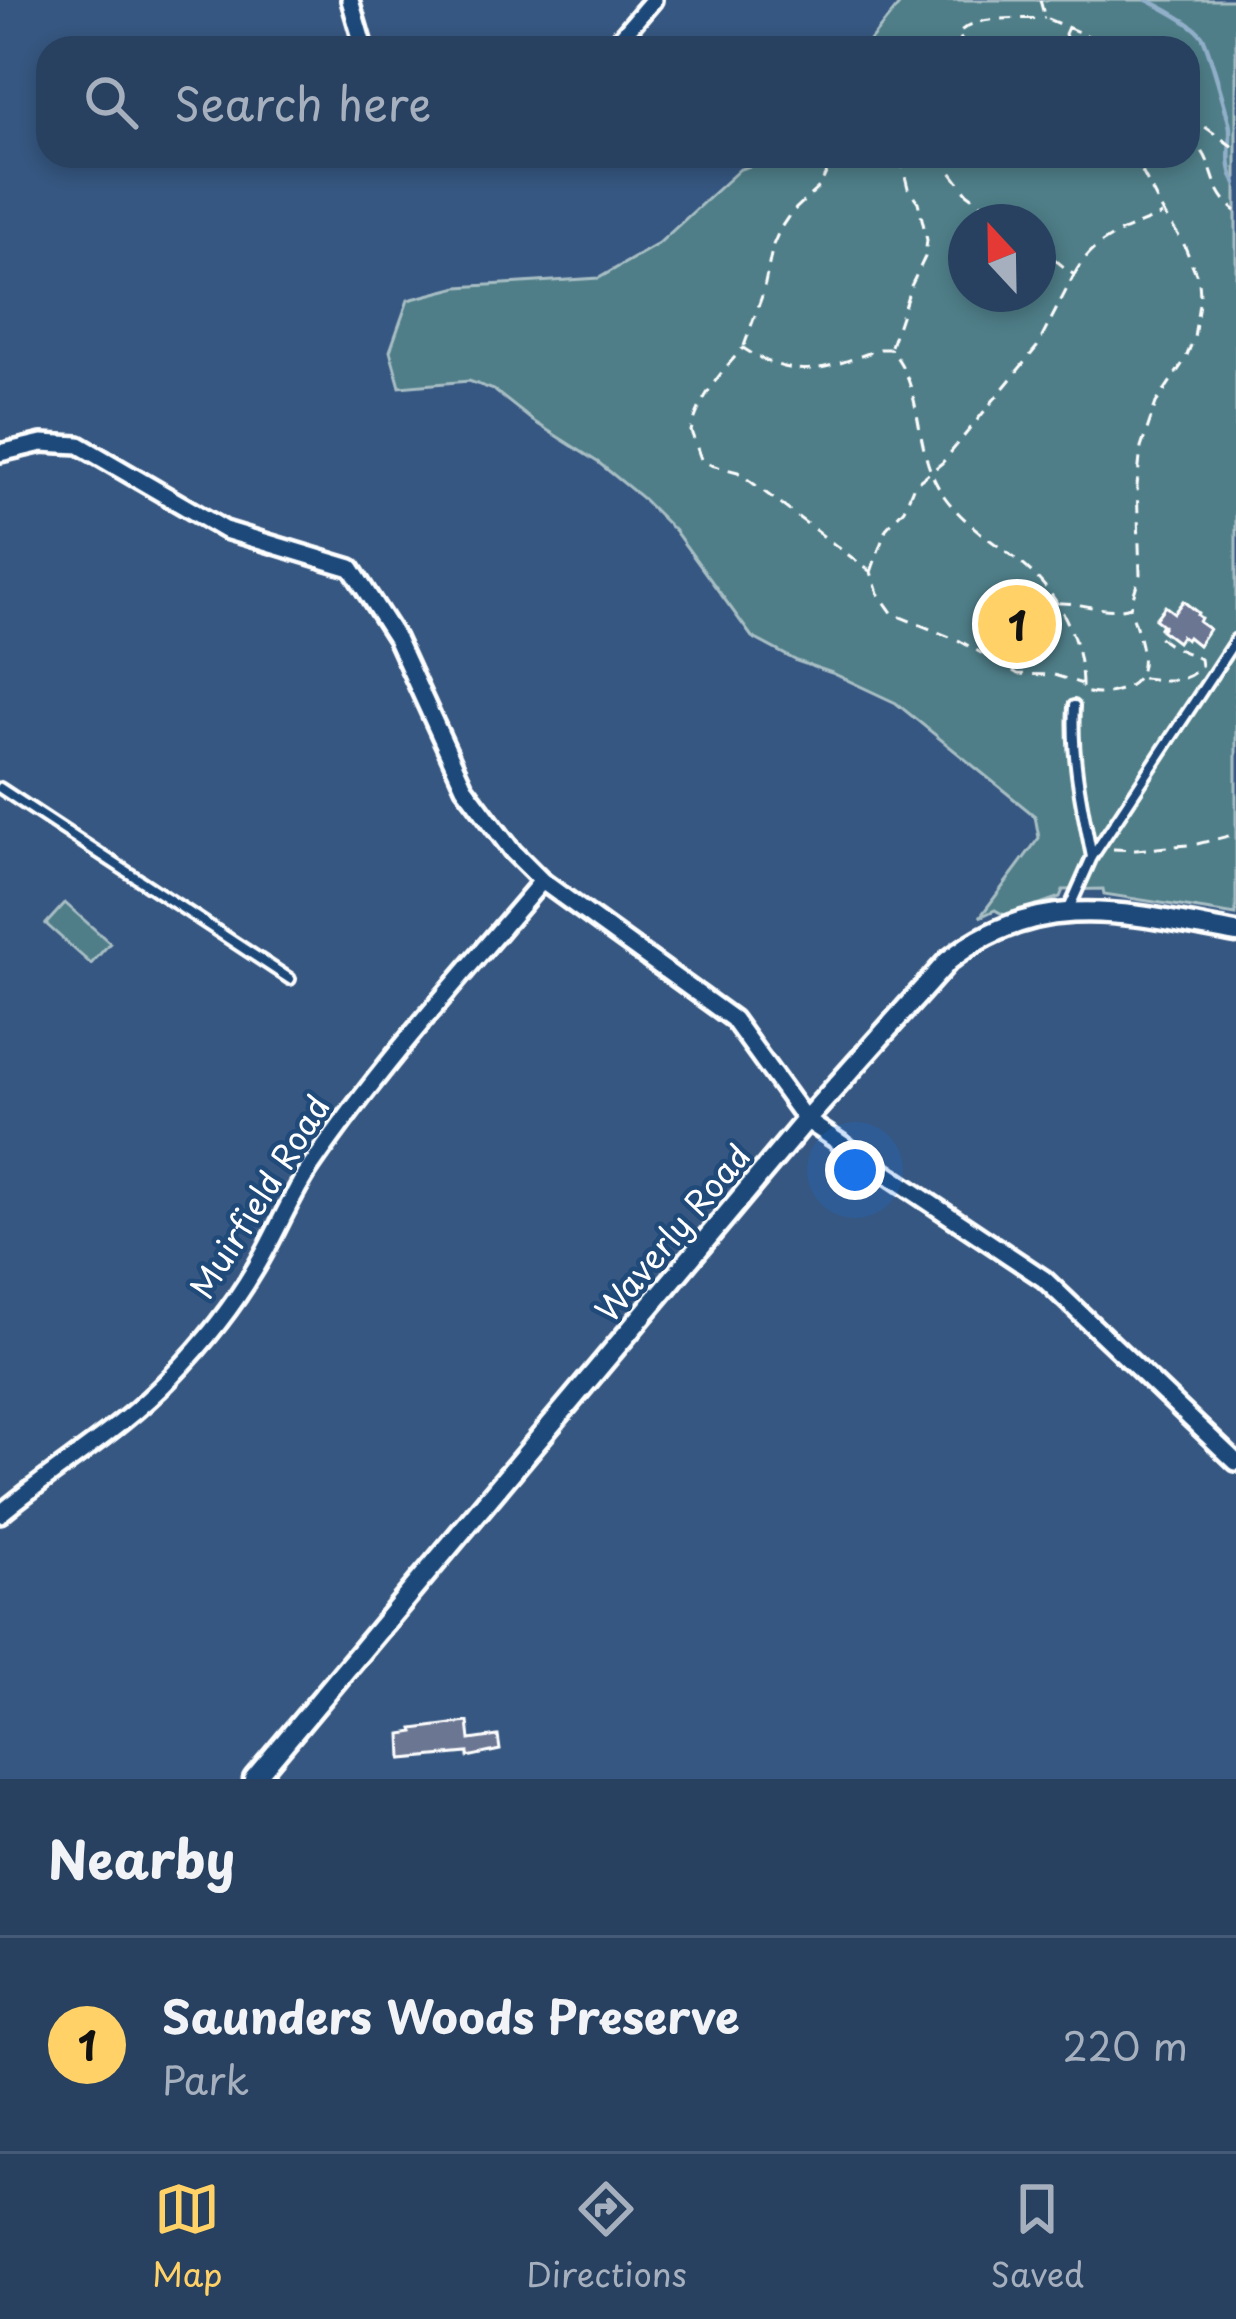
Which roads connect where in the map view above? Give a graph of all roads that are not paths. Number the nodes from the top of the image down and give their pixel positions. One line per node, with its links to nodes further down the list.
1 (350, 0): 3 (street)
2 (653, 0): 4 (street)
3 (360, 36)
4 (622, 36)
5 (0, 453): 10 (street)
6 (1236, 639): 9 (lane)
7 (1074, 706): 9 (lane)
8 (0, 788): 13 (lane)
9 (1095, 853): 11 (lane)
10 (542, 881): 14 (street); 16 (street, Muirfield Road)
11 (1068, 911): 12 (street, Waverly Road); 14 (street, Waverly Road)
12 (1236, 933)
13 (290, 979)
14 (806, 1120): 15 (street); 17 (street, Waverly Road)
15 (1236, 1462)
16 (0, 1514)
17 (254, 1779)

